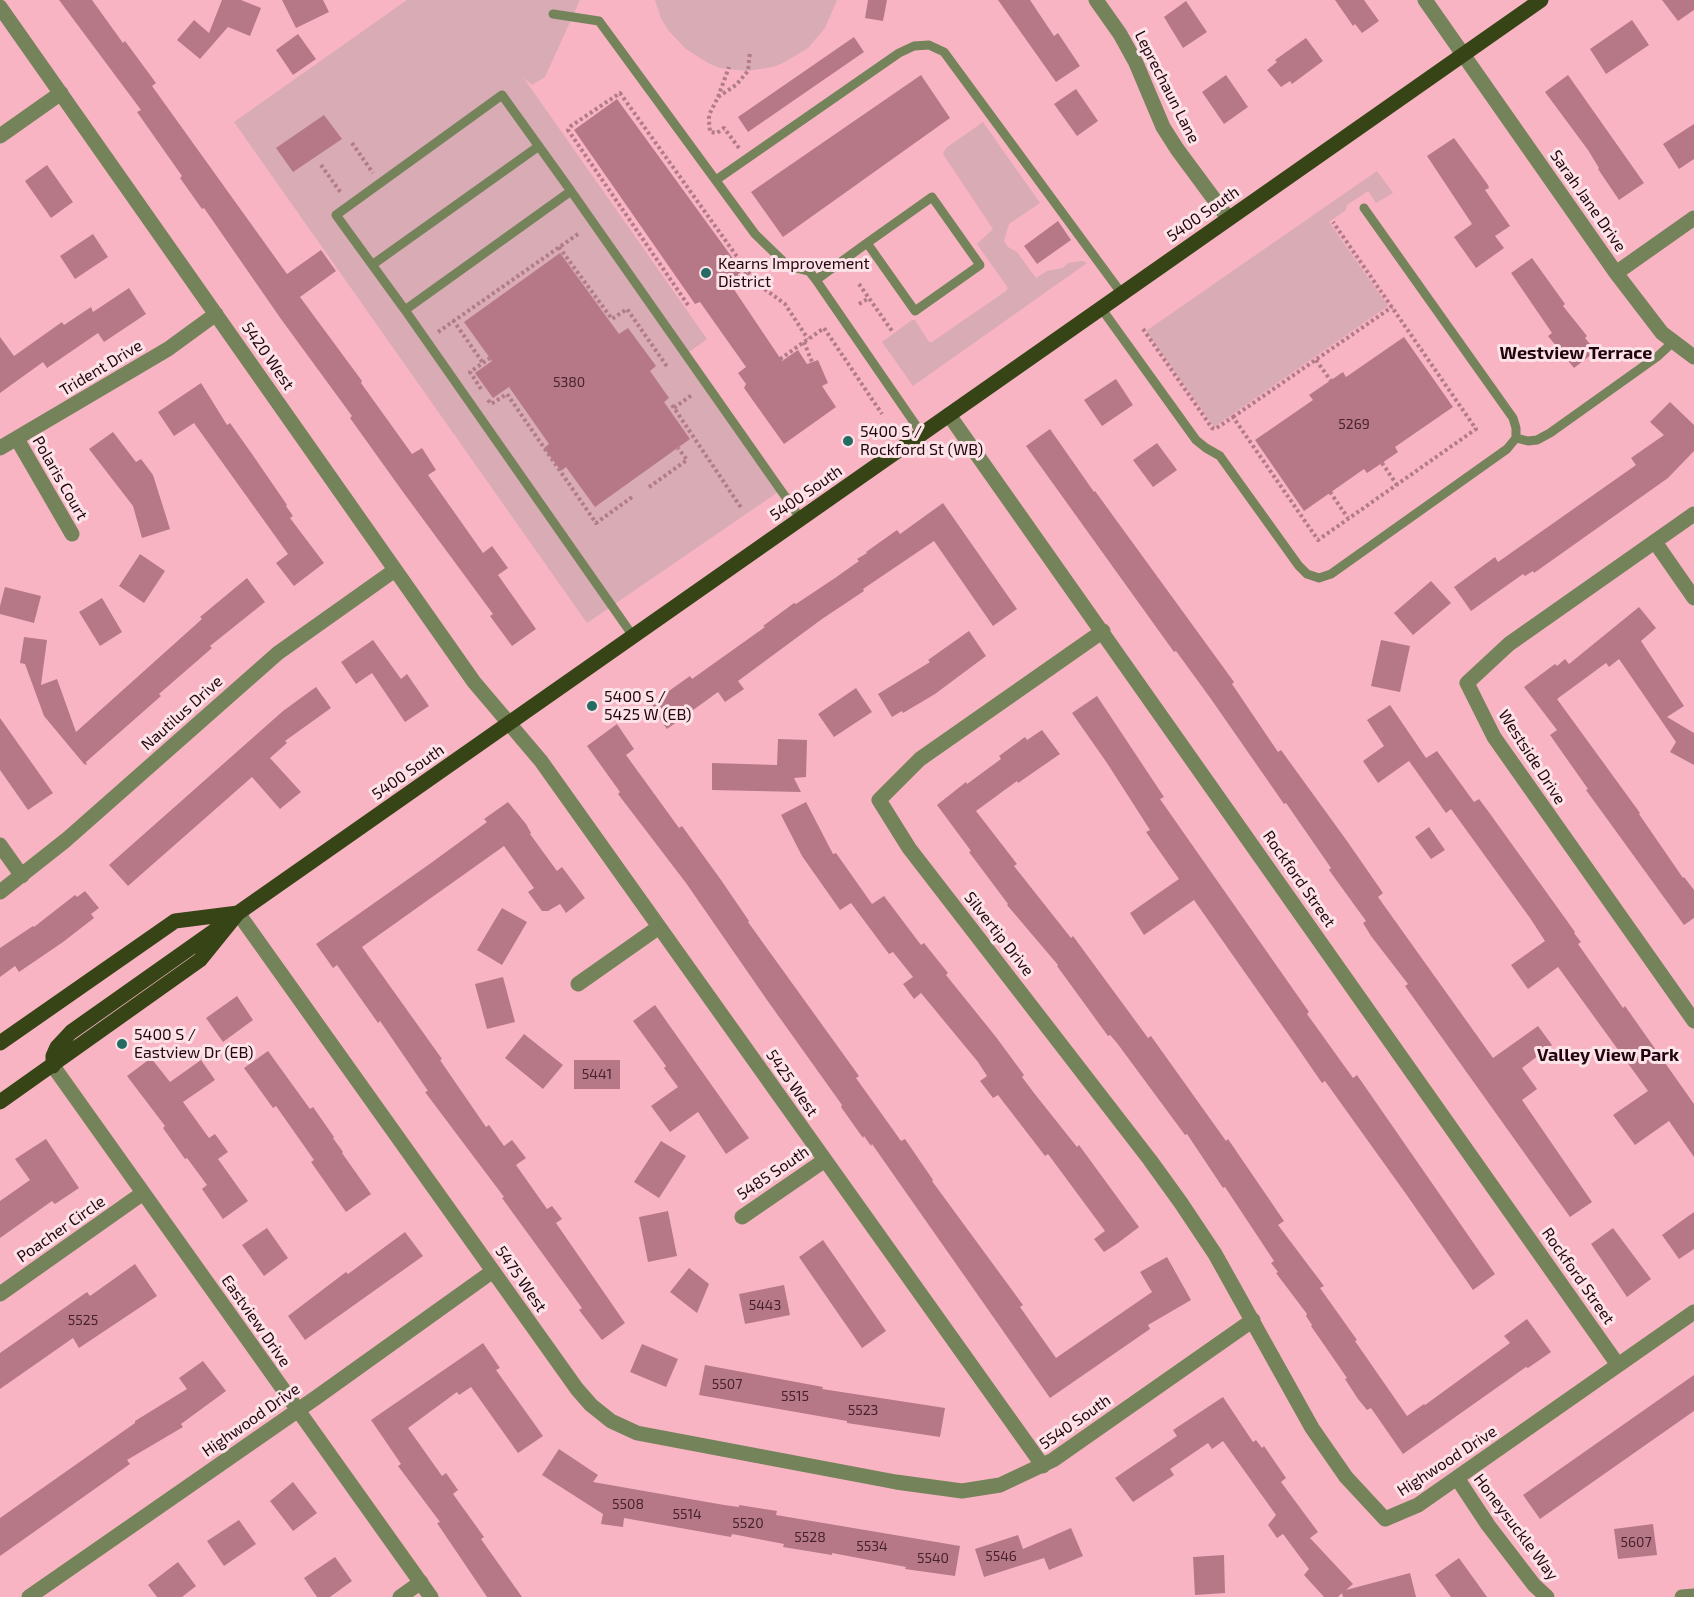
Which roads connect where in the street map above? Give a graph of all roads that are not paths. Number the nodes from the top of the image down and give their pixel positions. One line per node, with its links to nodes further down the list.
1 (1096, 0): 13 (street, Leprechaun Lane)
2 (1425, 0): 6 (street, Sarah Jane Drive)
3 (1541, 0): 6 (main road, 5400 South)
4 (0, 7): 7 (street, 5420 West)
5 (553, 14): 10 (lane)
6 (1463, 55): 13 (main road, 5400 South); 17 (street, Sarah Jane Drive)
7 (61, 93): 8 (street); 22 (street, 5420 West)
8 (0, 136)
9 (538, 146): 11 (lane); 16 (lane); 16 (lane)
10 (716, 180): 18 (lane); 19 (lane)
11 (571, 191): 21 (lane); 31 (lane)
12 (1364, 208): 27 (lane)
13 (1228, 218): 19 (main road, 5400 South)
14 (1694, 218): 17 (street)
15 (867, 243): 15 (lane); 18 (lane)
16 (372, 265): 21 (lane)
17 (1616, 273): 23 (street, Sarah Jane Drive)
18 (816, 280): 26 (lane)
19 (1122, 294): 20 (main road, 5400 South)
20 (1101, 308): 25 (main road, 5400 South); 27 (lane)
21 (405, 310): 37 (lane)
22 (216, 314): 28 (street, Trident Drive); 34 (street, 5420 West)
23 (1673, 342): 24 (street, Sarah Jane Drive); 27 (lane)
24 (1694, 357)
25 (949, 415): 26 (main road, 5400 South); 36 (street, Rockford Street)
26 (922, 434): 31 (main road, 5400 South)
27 (1516, 438)
28 (17, 439): 29 (street, Trident Drive); 32 (street, Polaris Court)
29 (0, 448)
30 (1694, 514): 33 (street, Westside Drive)
31 (801, 519): 37 (main road, 5400 South)
32 (72, 534)
33 (1655, 542): 35 (street); 45 (street, Westside Drive)
34 (395, 570): 38 (street, 5420 West); 40 (street, Nautilus Drive)
35 (1694, 598)
36 (1103, 631): 55 (street, Silvertip Drive); 56 (street, Rockford Street)
37 (633, 636): 38 (main road, 5400 South)
38 (508, 723): 42 (main road, 5400 South); 43 (street, 5425 West)
39 (0, 845): 40 (street)
40 (22, 876): 41 (street, Nautilus Drive)
41 (0, 892)
42 (238, 913): 46 (main road, 5400 South); 47 (main road, 5400 South); 52 (street, 5475 West)
43 (659, 927): 44 (street); 49 (street, 5425 West)
44 (578, 984)
45 (1694, 1021)
46 (0, 1043)
47 (53, 1065): 48 (main road, 5400 South); 50 (street, Eastview Drive)
48 (0, 1102)
49 (825, 1160): 51 (street, 5485 South); 58 (street, 5425 West)
50 (143, 1193): 53 (street, Poacher Circle); 57 (street, Eastview Drive)
51 (742, 1217)
52 (493, 1271): 57 (street, Highwood Drive); 60 (street, 5475 West)
53 (0, 1294)
54 (1694, 1312): 56 (street, Highwood Drive)
55 (1253, 1320): 58 (street, 5540 South); 59 (street, Highwood Drive)
56 (1618, 1365): 59 (street, Highwood Drive)
57 (297, 1410): 61 (street, Eastview Drive); 63 (street, Highwood Drive)
58 (1043, 1466): 60 (street, 5540 South)
59 (1457, 1478): 66 (street, Honeysuckle Way)
60 (896, 1482)
61 (420, 1582): 64 (street); 65 (street, Eastview Drive)
62 (1694, 1596): 67 (street)
63 (29, 1597)
64 (400, 1597)
65 (431, 1597)
66 (1547, 1597)
67 (1682, 1597)

